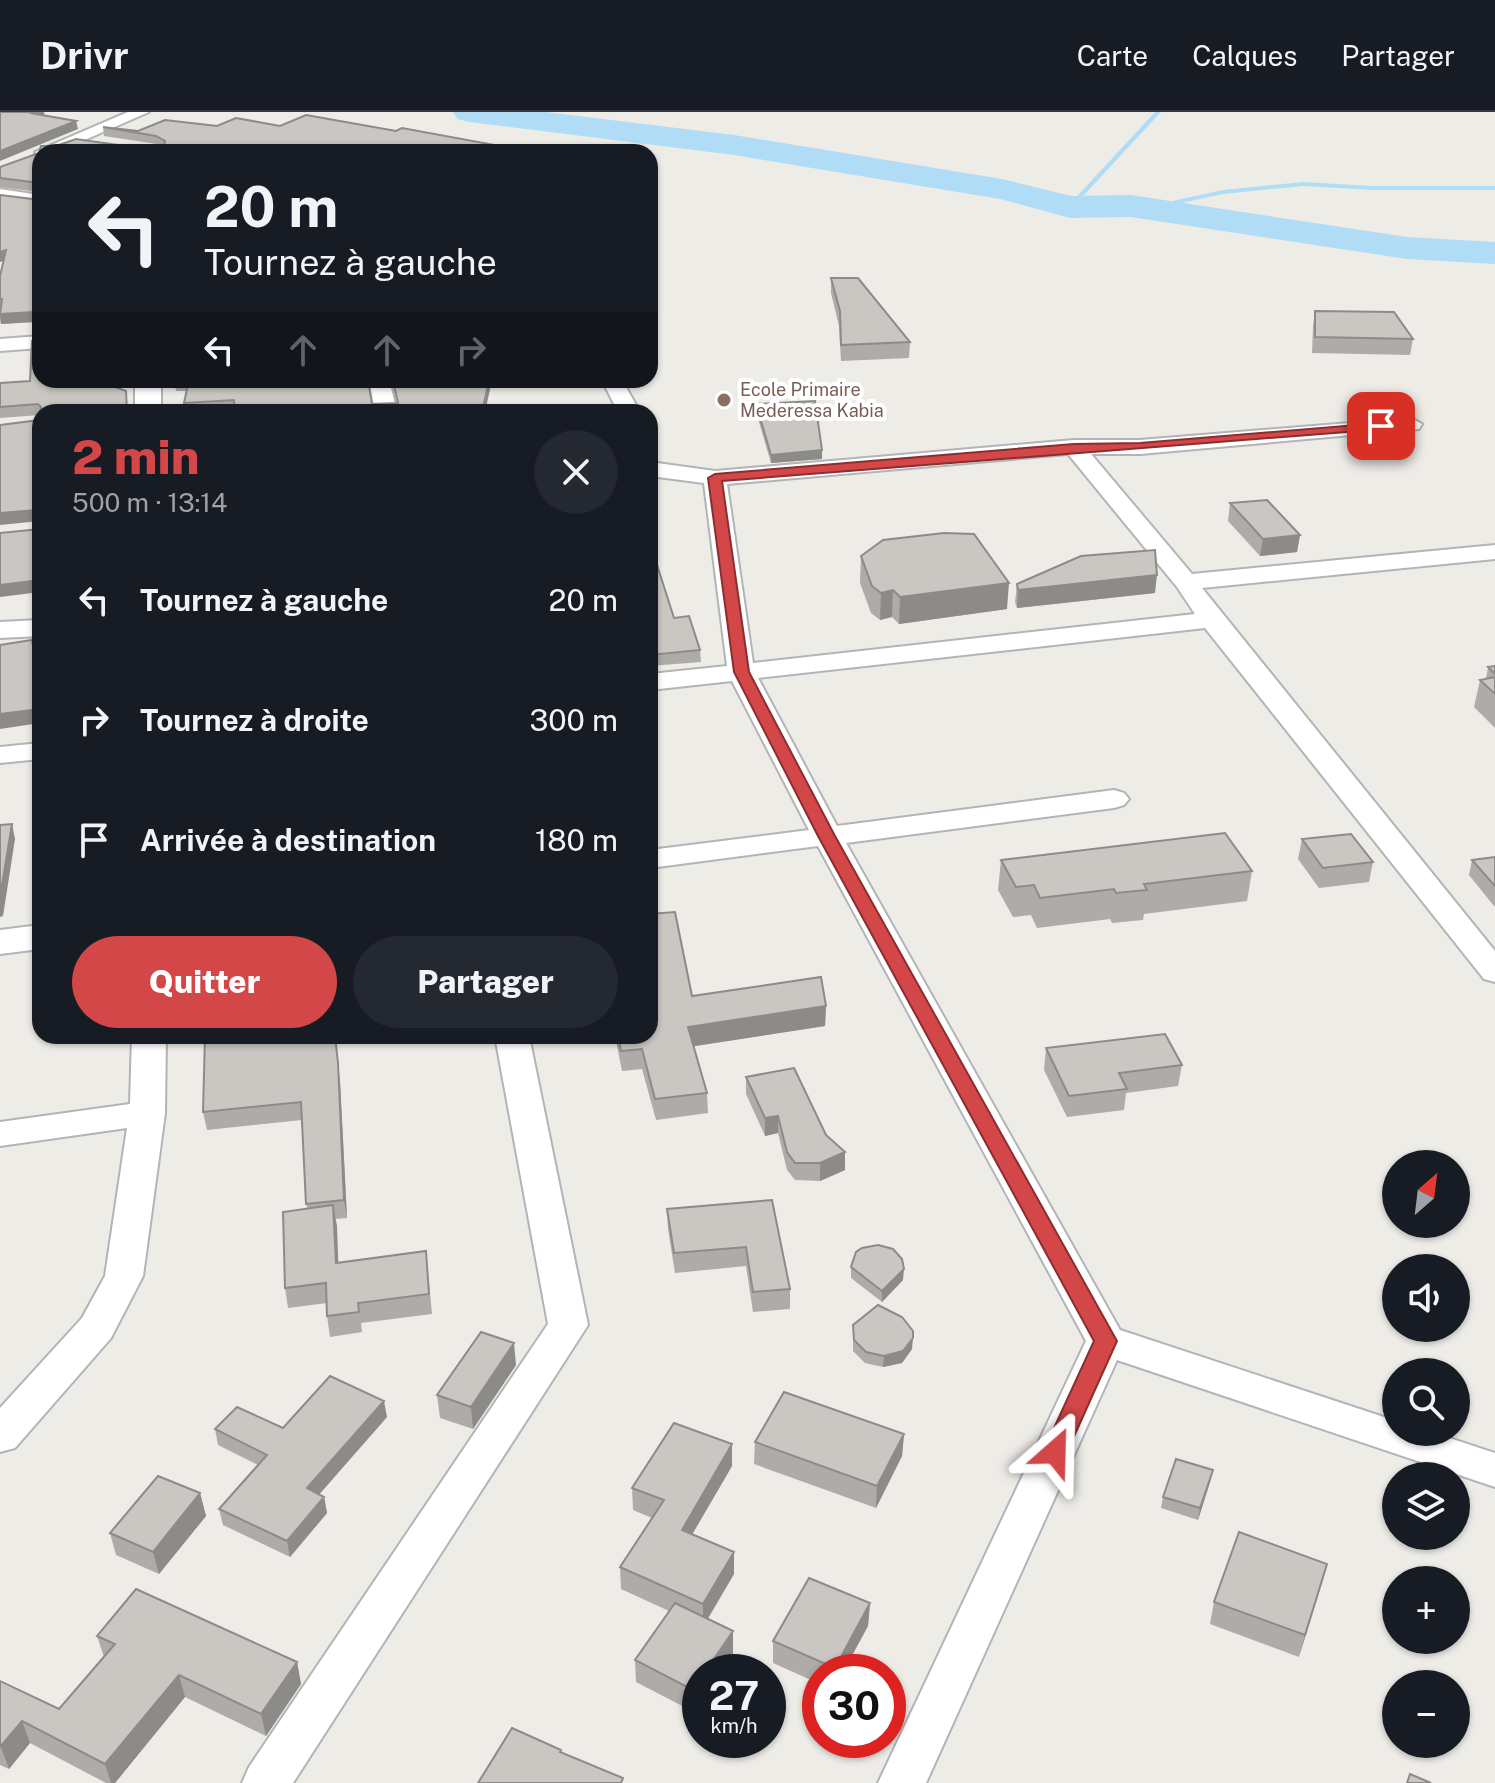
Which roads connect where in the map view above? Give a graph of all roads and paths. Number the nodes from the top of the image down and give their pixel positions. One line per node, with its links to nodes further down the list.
1 (141, 112): 2 (street)
2 (75, 139): 3 (street); 4 (street)
3 (102, 143)
4 (63, 144)
5 (0, 195): 6 (street)
6 (32, 200)
7 (32, 343): 8 (street)
8 (0, 345)
9 (1411, 424): 10 (street)
10 (1074, 447): 12 (street); 14 (street)
11 (658, 464): 12 (street)
12 (715, 478): 18 (street)
13 (1495, 552): 14 (street)
14 (1186, 582): 15 (street)
15 (1212, 620): 18 (street); 27 (street)
16 (32, 628): 17 (street)
17 (0, 630)
18 (741, 672): 19 (street); 23 (street)
19 (658, 681)
20 (32, 752): 21 (street)
21 (0, 755)
22 (1114, 799): 23 (street)
23 (827, 836): 24 (street); 32 (street)
24 (658, 858)
25 (32, 938): 26 (street)
26 (0, 942)
27 (1495, 972)
28 (149, 1044): 30 (street)
29 (514, 1044): 35 (street)
30 (147, 1113): 31 (street); 33 (street)
31 (0, 1134)
32 (1106, 1341): 34 (street); 36 (street)
33 (0, 1436)
34 (1495, 1470)
35 (266, 1783)
36 (902, 1783)

